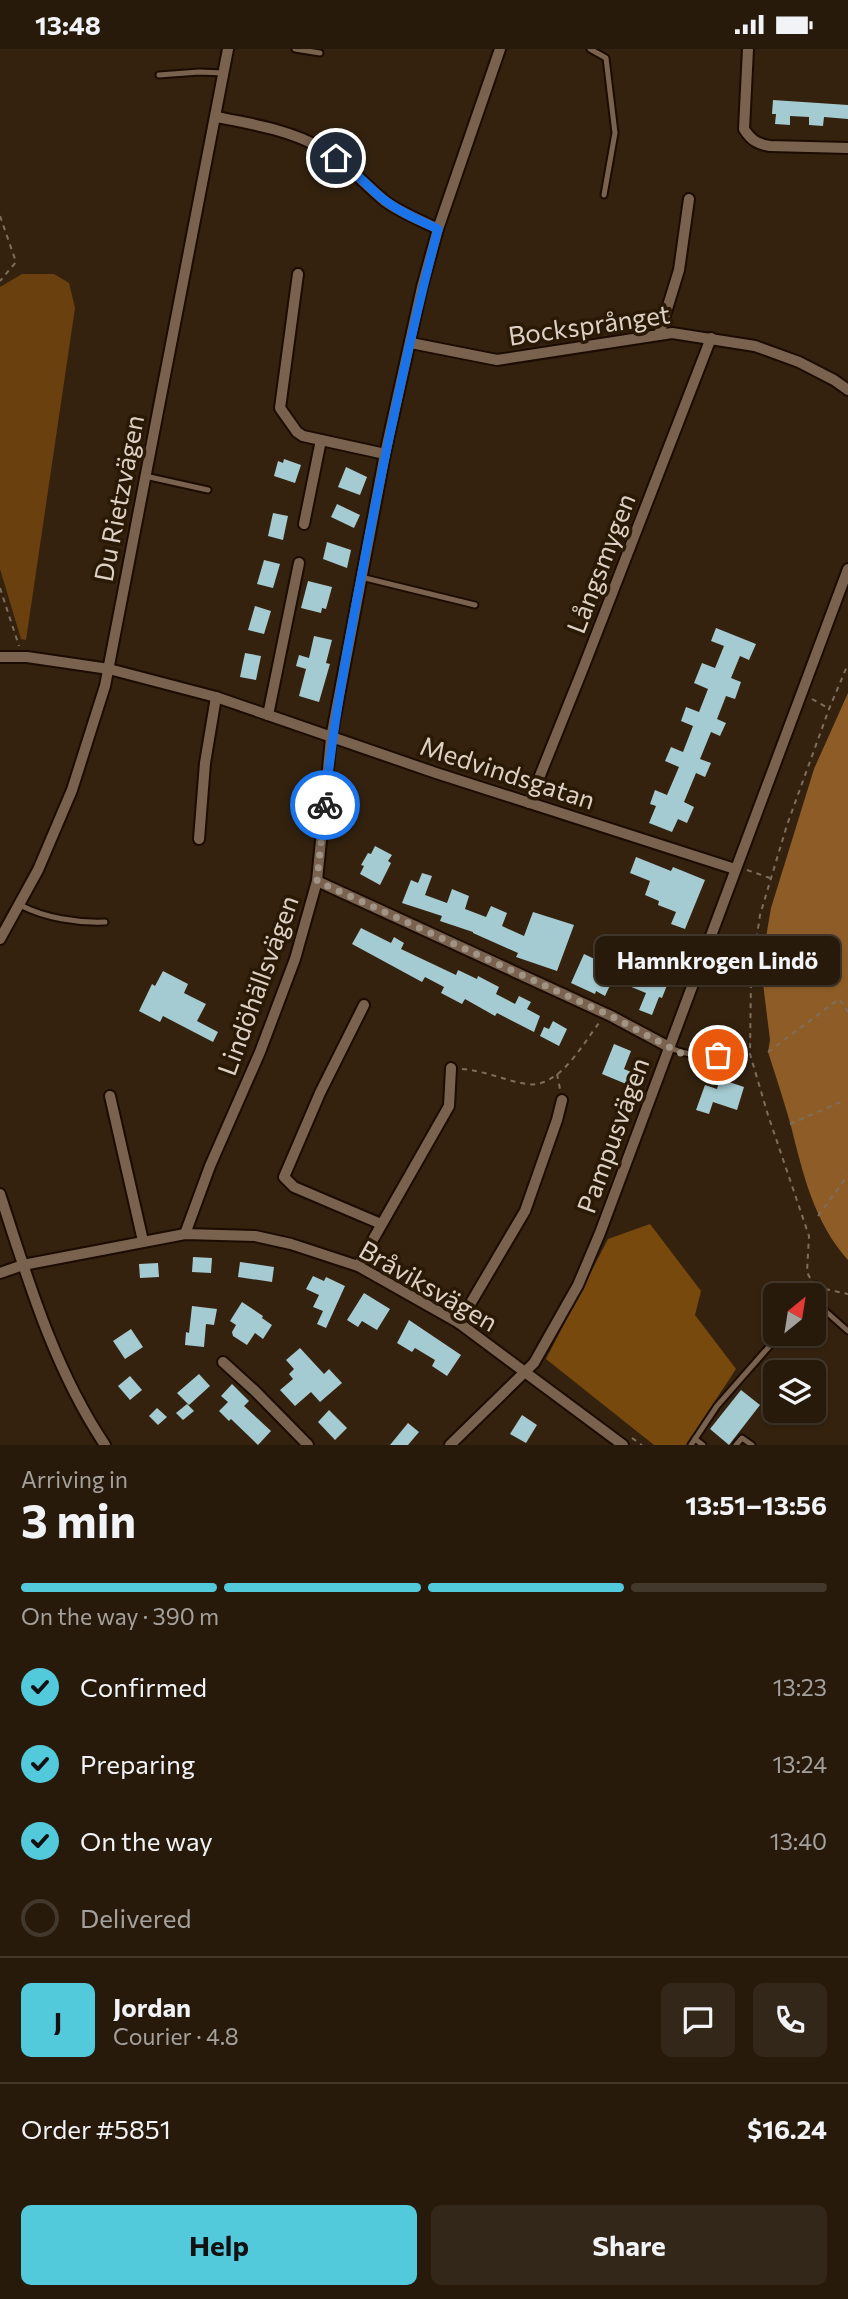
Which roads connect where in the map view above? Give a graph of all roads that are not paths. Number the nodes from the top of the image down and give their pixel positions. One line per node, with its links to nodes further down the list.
1 (229, 49): 7 (street, Du Rietzvägen)
2 (295, 49): 6 (lane)
3 (500, 49): 13 (street, Lindöhällsvägen)
4 (590, 49): 11 (lane)
5 (748, 49): 10 (street)
6 (320, 53)
7 (224, 73): 8 (lane); 9 (street, Du Rietzvägen)
8 (159, 75)
9 (216, 117): 13 (street); 21 (street, Du Rietzvägen)
10 (848, 148)
11 (604, 195)
12 (689, 199): 15 (street)
13 (438, 229): 17 (street, Lindöhällsvägen)
14 (298, 274): 19 (street)
15 (659, 335): 16 (street, Bocksprånget); 17 (street, Bocksprånget)
16 (711, 338): 18 (street, Bocksprånget); 33 (street, Långsmygen)
17 (411, 342): 20 (street, Lindöhällsvägen)
18 (848, 390)
19 (321, 440): 20 (street); 23 (street)
20 (385, 454): 26 (street, Lindöhällsvägen)
21 (145, 476): 22 (lane); 29 (street, Du Rietzvägen)
22 (208, 490)
23 (304, 524)
24 (299, 563): 31 (street)
25 (848, 569): 35 (street, Pampusvägen)
26 (361, 577): 27 (lane); 32 (street, Lindöhällsvägen)
27 (475, 605)
28 (0, 657): 29 (street, Medvindsgatan)
29 (109, 669): 30 (street, Medvindsgatan); 37 (street, Du Rietzvägen)
30 (216, 697): 31 (street, Medvindsgatan); 34 (street)
31 (268, 715): 32 (street, Medvindsgatan)
32 (331, 738): 33 (street, Medvindsgatan); 36 (street, Lindöhällsvägen)
33 (529, 803): 35 (street, Medvindsgatan)
34 (199, 839)
35 (735, 869): 41 (street, Pampusvägen)
36 (317, 881): 41 (street); 48 (street, Lindöhällsvägen)
37 (20, 905): 38 (lane); 39 (street, Du Rietzvägen)
38 (105, 922)
39 (0, 939)
40 (364, 1005): 47 (street)
41 (669, 1047): 42 (lane); 58 (street, Pampusvägen)
42 (734, 1054)
43 (451, 1068): 47 (street)
44 (110, 1095): 49 (street)
45 (562, 1100): 54 (street)
46 (0, 1194): 50 (street)
47 (381, 1224): 51 (street)
48 (185, 1234): 49 (street, Bråviksvägen); 51 (street, Bråviksvägen)
49 (143, 1241): 50 (street, Bråviksvägen)
50 (23, 1265): 52 (street, Bråviksvägen); 60 (street)
51 (358, 1266): 54 (street, Bråviksvägen)
52 (0, 1273)
53 (826, 1312): 55 (lane)
54 (459, 1323): 58 (street, Bråviksvägen)
55 (848, 1331)
56 (770, 1346): 59 (lane)
57 (223, 1362): 61 (street)
58 (526, 1373): 62 (street, Pampusvägen); 63 (street, Bråviksvägen)
59 (693, 1442): 64 (lane)
60 (105, 1445)
61 (308, 1445)
62 (450, 1445)
63 (623, 1445)
64 (704, 1445)
65 (736, 1445): 66 (lane)
66 (752, 1445)

